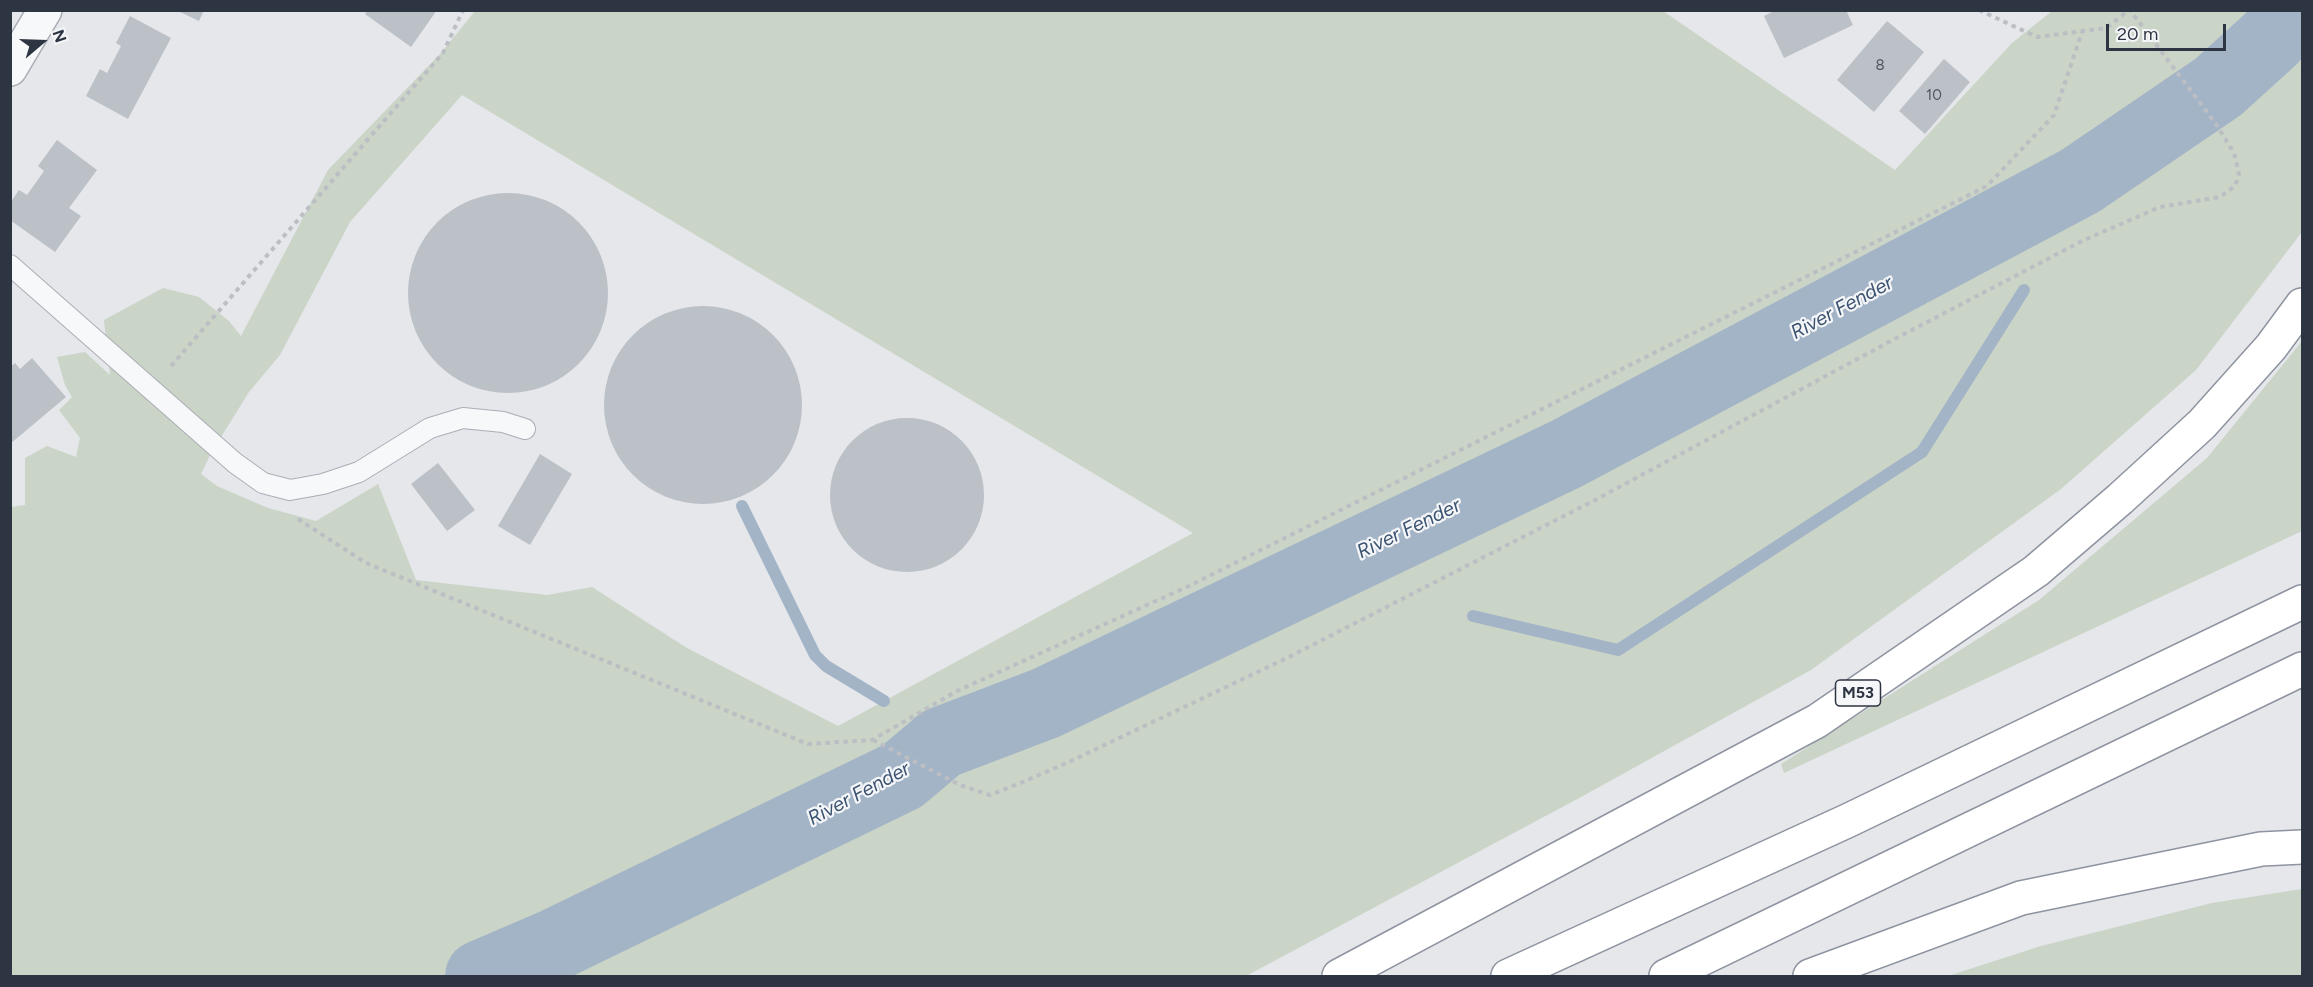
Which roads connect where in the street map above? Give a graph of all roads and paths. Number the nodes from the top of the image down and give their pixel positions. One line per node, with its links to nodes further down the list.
1 (45, 10): 6 (street)
2 (463, 10): 9 (path)
3 (1979, 10): 5 (path)
4 (2130, 10): 5 (path); 14 (path)
5 (2082, 32): 14 (path)
6 (10, 69)
7 (10, 265): 9 (lane)
8 (2302, 305): 16 (highway, M53)
9 (151, 389): 11 (lane)
10 (525, 429): 11 (lane)
11 (290, 490): 14 (path)
12 (2302, 602): 17 (highway)
13 (2302, 669): 18 (highway)
14 (872, 740)
15 (2302, 847): 19 (highway)
16 (1339, 976)
17 (1508, 976)
18 (1666, 976)
19 (1810, 976)

